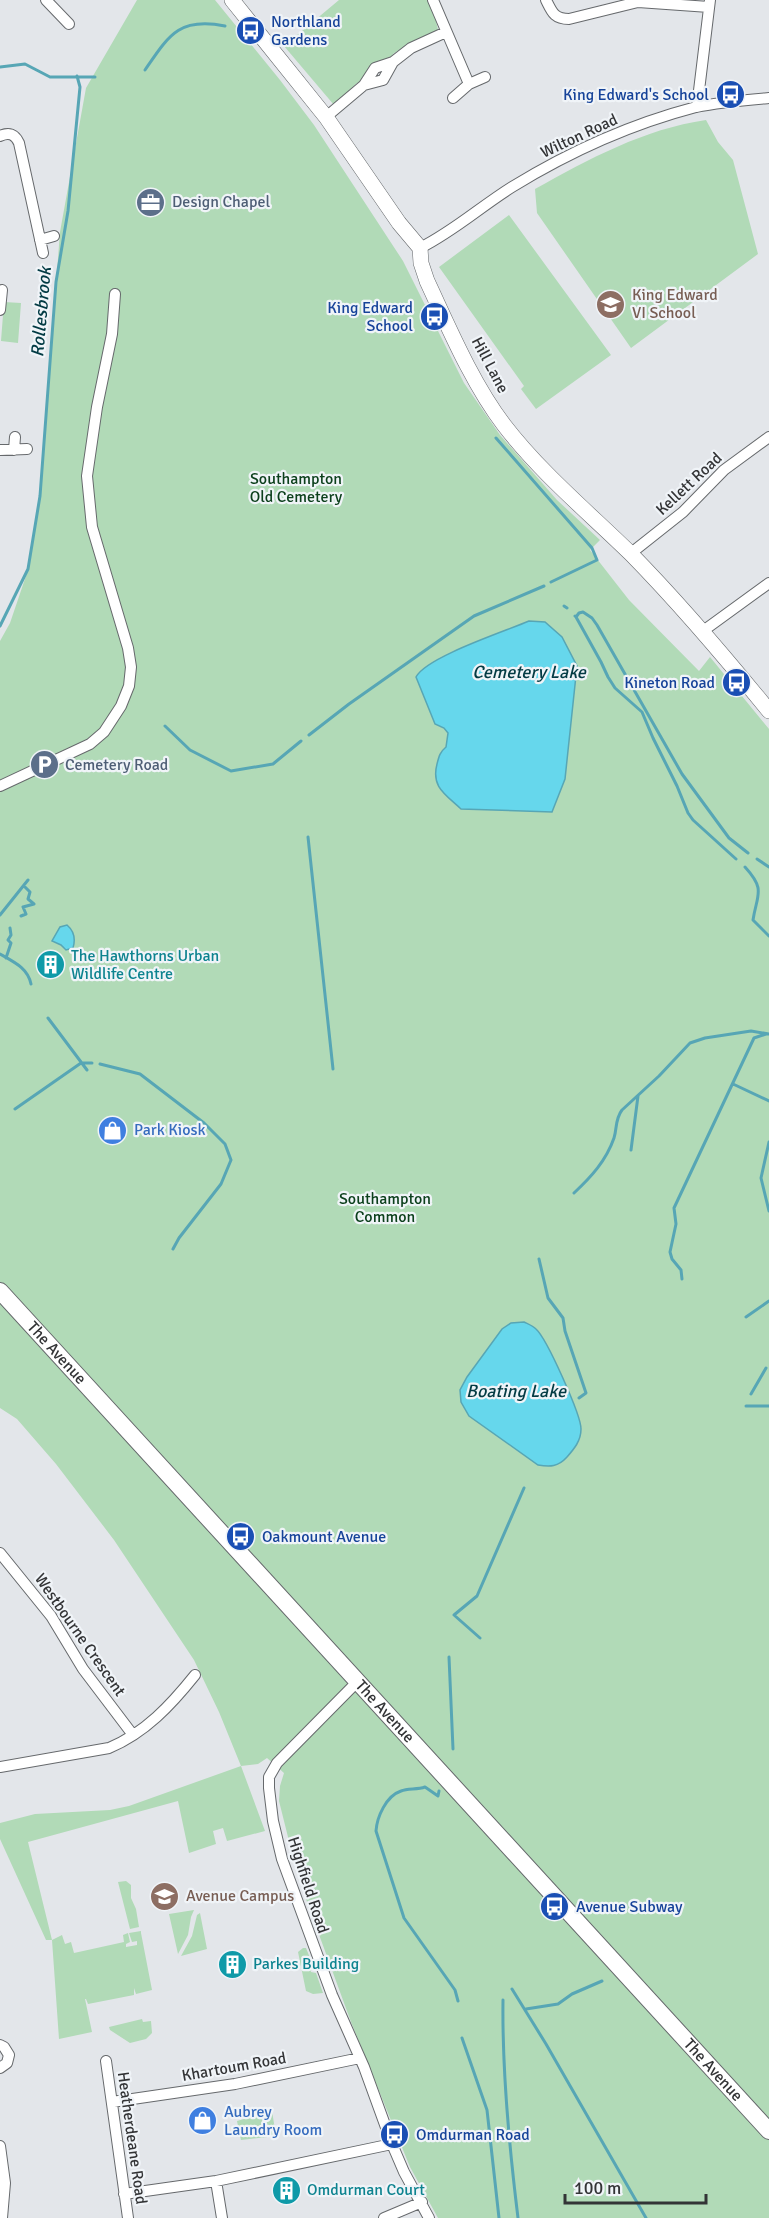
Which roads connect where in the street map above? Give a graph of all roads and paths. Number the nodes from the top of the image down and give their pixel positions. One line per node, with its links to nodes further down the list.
1 (46, 0): 6 (street)
2 (232, 0): 13 (street, Hill Lane)
3 (433, 0): 7 (street)
4 (546, 0): 5 (street)
5 (710, 4): 12 (street)
6 (69, 24)
7 (446, 32): 9 (street); 13 (street)
8 (485, 77): 9 (street)
9 (470, 84): 10 (street)
10 (453, 98)
11 (769, 98): 12 (street, Wilton Road)
12 (697, 107): 17 (street, Wilton Road)
13 (326, 117): 17 (street, Hill Lane)
14 (0, 136): 16 (street)
15 (54, 236): 16 (street)
16 (40, 240): 18 (street)
17 (420, 248): 27 (street, Hill Lane)
18 (43, 253)
19 (2, 290): 21 (street)
20 (115, 294): 31 (street)
21 (0, 310)
22 (15, 437): 26 (street)
23 (769, 437): 27 (street, Kellett Road)
24 (27, 449): 26 (street)
25 (0, 450): 26 (street)
26 (14, 450)
27 (630, 554): 29 (street, Hill Lane)
28 (769, 583): 29 (street)
29 (703, 632): 30 (street, Hill Lane)
30 (769, 711)
31 (0, 786)
32 (0, 1291): 35 (main road, The Avenue)
33 (0, 1553): 36 (street, Westbourne Crescent)
34 (195, 1675): 36 (street)
35 (358, 1681): 39 (street, Highfield Road); 43 (main road, The Avenue)
36 (133, 1735): 37 (street)
37 (0, 1767)
38 (0, 2045): 41 (street)
39 (360, 2058): 42 (street, Khartoum Road); 44 (street, Highfield Road)
40 (106, 2061): 42 (street, Heatherdeane Road)
41 (0, 2068)
42 (112, 2102): 47 (street, Heatherdeane Road)
43 (769, 2131)
44 (392, 2144): 46 (street); 48 (street, Highfield Road)
45 (0, 2146): 49 (street)
46 (216, 2181): 47 (street); 51 (street)
47 (124, 2194): 50 (street, Heatherdeane Road)
48 (422, 2202): 52 (street); 53 (street, Highfield Road)
49 (2, 2218)
50 (128, 2218)
51 (222, 2218)
52 (384, 2218)
53 (429, 2218)

